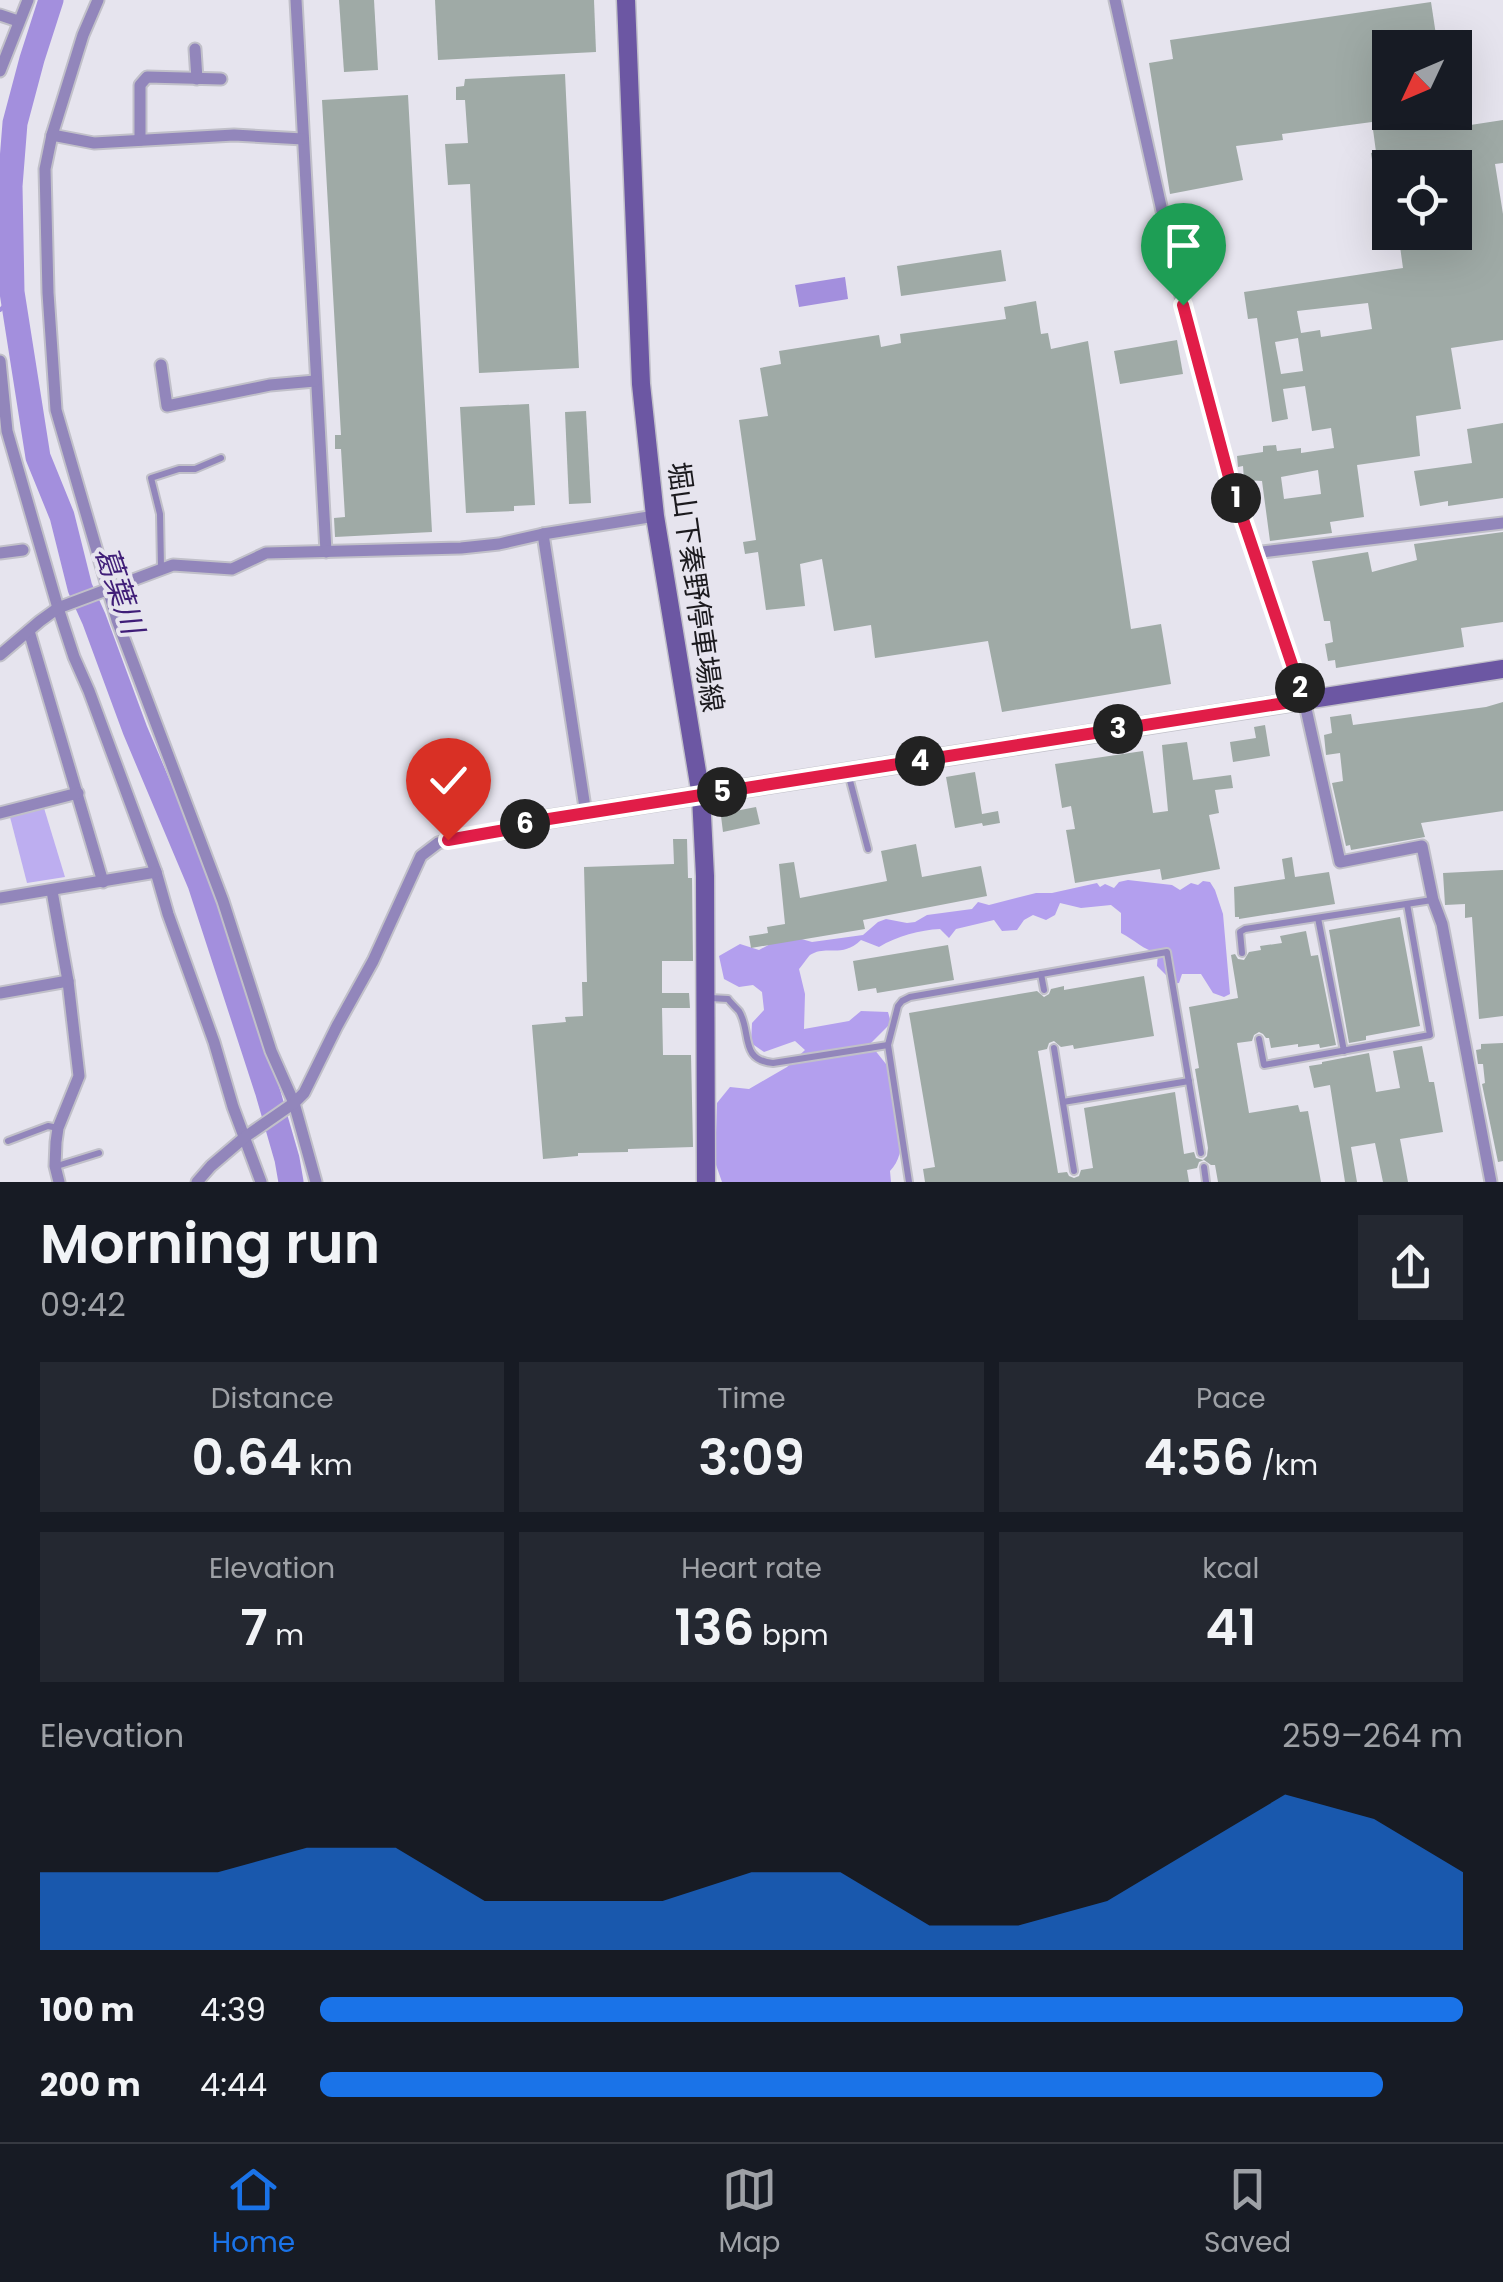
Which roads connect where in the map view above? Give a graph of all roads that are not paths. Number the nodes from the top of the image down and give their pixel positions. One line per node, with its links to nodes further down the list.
1 (28, 0): 7 (street)
2 (98, 0): 12 (street)
3 (296, 0): 13 (street)
4 (626, 0): 19 (main road, 堀山下秦野停車場線)
5 (1116, 0): 25 (street)
6 (0, 16): 7 (street)
7 (18, 21): 9 (street)
8 (196, 48): 10 (street)
9 (0, 71)
10 (197, 79): 11 (street); 14 (street)
11 (221, 79)
12 (52, 135): 14 (street); 27 (street)
13 (304, 139): 14 (street); 17 (street)
14 (140, 140)
15 (0, 361): 28 (street)
16 (161, 365): 17 (street)
17 (315, 382): 23 (street)
18 (221, 458): 26 (lane)
19 (655, 516): 21 (street); 35 (main road, 堀山下秦野停車場線)
20 (1503, 523): 25 (street)
21 (543, 534): 23 (street); 37 (street)
22 (24, 550): 24 (street)
23 (326, 552): 26 (street)
24 (0, 553)
25 (1254, 554): 32 (street)
26 (161, 569): 27 (street)
27 (108, 590): 28 (street); 59 (street)
28 (58, 608): 29 (street); 40 (street)
29 (29, 631): 30 (street); 34 (street)
30 (0, 655)
31 (1503, 668): 32 (main road)
32 (1304, 700): 33 (main road); 44 (street)
33 (847, 772): 35 (main road); 39 (lane)
34 (78, 793): 36 (street); 41 (street)
35 (700, 796): 37 (main road); 52 (main road, 堀山下秦野停車場線)
36 (0, 813)
37 (586, 814): 38 (main road)
38 (505, 830): 59 (street)
39 (868, 850)
40 (156, 872): 41 (street); 61 (street)
41 (103, 882): 42 (street)
42 (52, 891): 43 (street); 49 (street)
43 (0, 898)
44 (1433, 900): 45 (lane); 75 (street)
45 (1407, 904): 46 (lane); 56 (lane)
46 (1318, 918): 47 (lane); 56 (lane)
47 (1242, 953)
48 (1041, 974): 50 (lane); 54 (lane); 57 (lane)
49 (68, 980): 51 (street); 60 (street)
50 (1044, 990)
51 (0, 994)
52 (706, 998): 54 (lane); 72 (main road, 堀山下秦野停車場線)
53 (1259, 1040): 56 (lane)
54 (888, 1045): 73 (lane)
55 (1054, 1048): 58 (lane)
56 (1344, 1051)
57 (1189, 1081): 58 (lane); 64 (lane)
58 (1063, 1102): 67 (lane)
59 (290, 1105): 61 (street); 71 (street)
60 (58, 1128): 62 (lane); 65 (street)
61 (244, 1138): 69 (street); 70 (street)
62 (8, 1142)
63 (99, 1153): 65 (lane)
64 (1201, 1154)
65 (55, 1166): 68 (street)
66 (1204, 1167): 74 (lane)
67 (1074, 1170)
68 (59, 1182)
69 (198, 1182)
70 (261, 1182)
71 (316, 1182)
72 (706, 1182)
73 (909, 1182)
74 (1206, 1182)
75 (1491, 1182)

